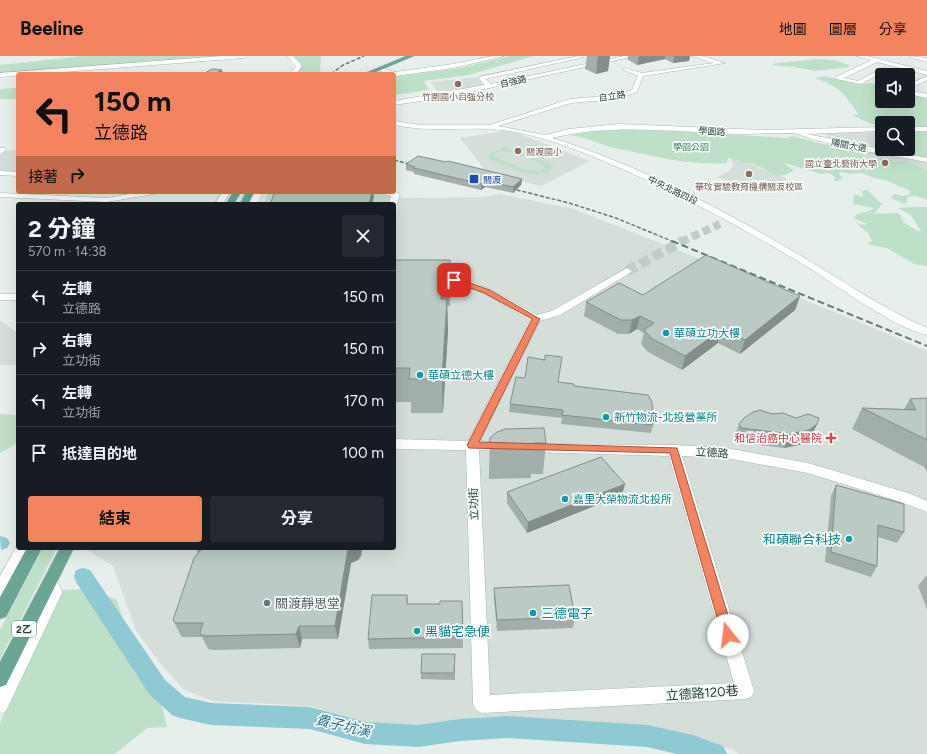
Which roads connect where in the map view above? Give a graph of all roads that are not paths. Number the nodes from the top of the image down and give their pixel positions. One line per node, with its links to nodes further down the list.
1 (243, 56): 23 (street)
2 (290, 56): 24 (street)
3 (410, 56): 21 (main road)
4 (500, 56): 27 (street)
5 (586, 56): 14 (street)
6 (632, 56): 11 (street, 自強路)
7 (695, 56): 31 (street)
8 (860, 56): 12 (street)
9 (913, 56): 15 (street)
10 (418, 57): 21 (main road)
11 (620, 57): 16 (street, 自強路)
12 (875, 58): 20 (street); 22 (street)
13 (898, 59): 18 (street)
14 (568, 60): 17 (street); 19 (street)
15 (927, 60)
16 (607, 61): 17 (street, 自強路); 31 (street)
17 (582, 66): 28 (street, 自強路)
18 (927, 66): 22 (street)
19 (530, 68): 28 (street); 35 (street)
20 (856, 69): 29 (street); 32 (street)
21 (379, 71)
22 (917, 71): 25 (street)
23 (43, 72)
24 (294, 72)
25 (927, 73)
26 (16, 74): 30 (street)
27 (396, 74)
28 (542, 74): 35 (street, 自強路)
29 (875, 74)
30 (0, 75)
31 (641, 75): 40 (street, 自立路)
32 (875, 75)
33 (927, 78): 34 (street)
34 (915, 84)
35 (489, 86): 38 (street, 自強路)
36 (915, 93): 37 (street)
37 (927, 96)
38 (396, 103)
39 (396, 123): 40 (street, 中央北路四段)
40 (491, 127): 45 (street, 中央北路四段)
41 (875, 129): 44 (street, 學園路)
42 (915, 129): 43 (street)
43 (927, 129)
44 (796, 132): 45 (street, 學園路); 46 (street, 陽關大道)
45 (543, 138): 51 (street, 中央北路四段)
46 (927, 160)
47 (0, 173): 48 (street)
48 (16, 174)
49 (142, 194): 50 (street)
50 (0, 195)
51 (731, 220): 52 (street); 58 (street, 中央北路四段)
52 (720, 224)
53 (627, 271): 57 (street)
54 (422, 272): 57 (street)
55 (0, 297): 56 (street)
56 (16, 297)
57 (536, 319): 60 (street, 立功街)
58 (927, 332)
59 (396, 444): 60 (street, 立德路)
60 (472, 445): 61 (street, 立德路); 71 (street, 立功街)
61 (674, 450): 62 (street, 立德路); 71 (street, 立德路120巷)
62 (927, 507)
63 (22, 550): 66 (street)
64 (33, 550): 66 (main road, 2乙)
65 (66, 550): 67 (main road, 2乙)
66 (18, 568): 68 (street); 69 (main road, 2乙)
67 (51, 581): 70 (main road, 2乙); 72 (street)
68 (0, 590)
69 (0, 612)
70 (0, 679)
71 (482, 704)
72 (0, 705)

